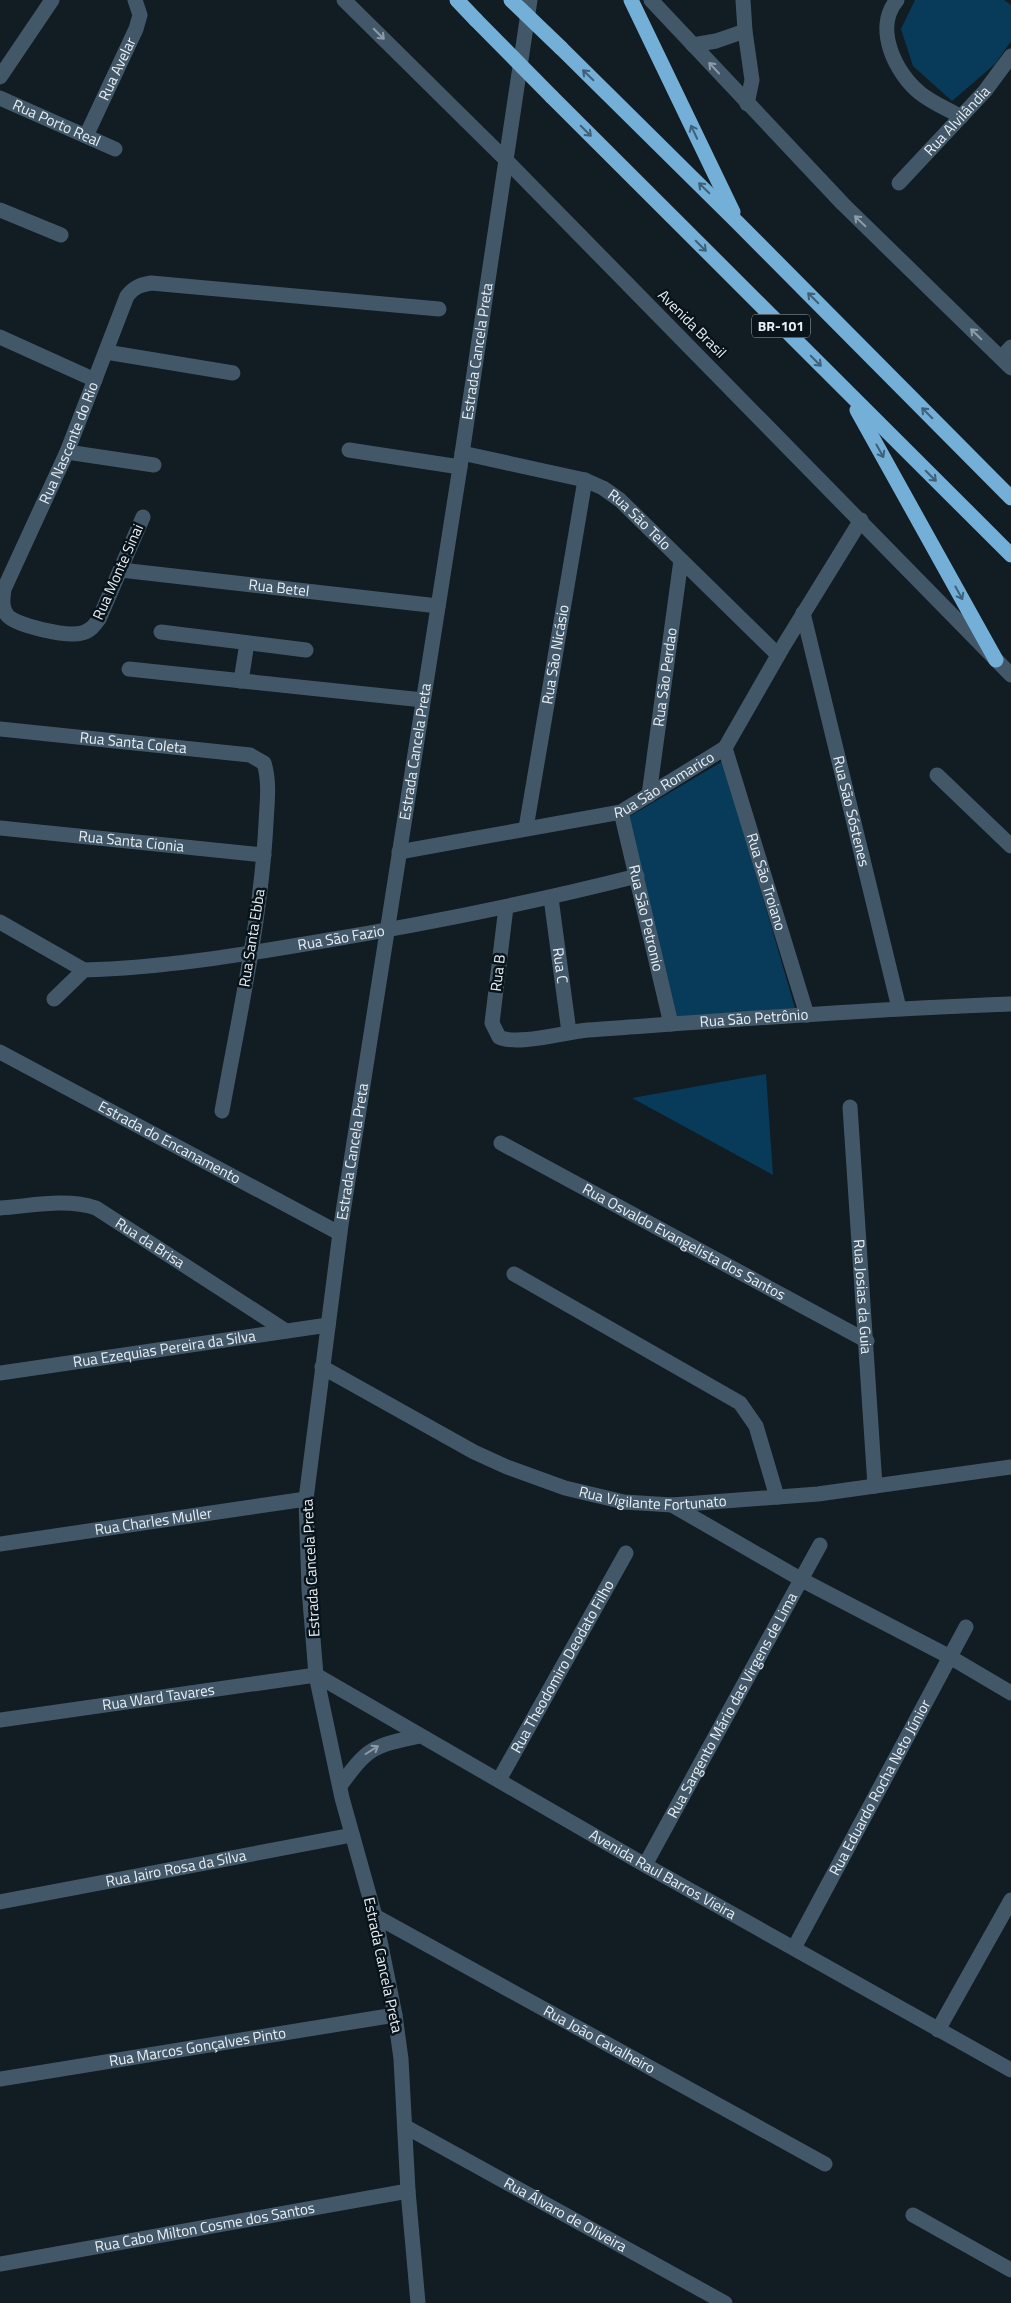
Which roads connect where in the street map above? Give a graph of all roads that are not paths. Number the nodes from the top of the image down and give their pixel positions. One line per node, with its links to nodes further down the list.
1 (52, 0): 14 (street)
2 (135, 0): 18 (street, Rua Avelar)
3 (344, 0): 20 (street, Avenida Brasil, one-way to 20)
4 (457, 0): 31 (highway, BR-101, one-way to 31, bridge)
5 (511, 0): 23 (highway, BR-101, one-way to 5, bridge)
6 (530, 0): 20 (street, Estrada Cancela Preta)
7 (631, 0): 23 (highway, one-way to 7)
8 (651, 0): 12 (street)
9 (743, 0): 11 (street)
10 (897, 0): 17 (street)
11 (745, 31): 12 (street); 16 (street)
12 (693, 45): 16 (street, one-way to 12)
13 (1011, 56): 17 (street, Rua Alvilândia)
14 (0, 77)
15 (0, 98): 18 (street, Rua Porto Real)
16 (747, 104): 28 (street, one-way to 16)
17 (961, 117): 21 (street, Rua Alvilândia)
18 (86, 136): 19 (street, Rua Porto Real)
19 (115, 149)
20 (506, 160): 34 (street, Estrada Cancela Preta); 39 (street, Avenida Brasil)
21 (899, 183)
22 (0, 210): 24 (street)
23 (738, 222): 37 (highway, BR-101, one-way to 23)
24 (61, 235)
25 (439, 309): 27 (street, Rua Nascente do Rio)
26 (2, 343): 30 (street)
27 (106, 352): 29 (street); 30 (street, Rua Nascente do Rio)
28 (1008, 358)
29 (233, 373)
30 (95, 380): 33 (street, Rua Nascente do Rio)
31 (848, 393): 40 (highway, BR-101, one-way to 40); 50 (highway, one-way to 50)
32 (349, 450): 34 (street, Rua São Telo)
33 (67, 452): 35 (street); 43 (street, Rua Nascente do Rio)
34 (461, 460): 36 (street, Rua São Telo); 44 (street, Estrada Cancela Preta)
35 (154, 465)
36 (585, 480): 41 (street, Rua São Telo); 62 (street, Rua São Nicásio)
37 (1011, 498)
38 (143, 517): 42 (street, Rua Monte Sinai)
39 (861, 520): 45 (street, Rua São Romarico); 50 (street, Avenida Brasil)
40 (1011, 555)
41 (681, 560): 49 (street, Rua São Telo); 59 (street, Rua São Perdao)
42 (121, 570): 43 (street, Rua Monte Sinai); 44 (street, Rua Betel)
43 (2, 587)
44 (438, 606): 54 (street, Estrada Cancela Preta)
45 (803, 614): 49 (street, Rua São Romarico); 75 (street, Rua São Sóstenes)
46 (161, 632): 47 (street)
47 (247, 642): 48 (street); 53 (street)
48 (306, 650)
49 (778, 655): 56 (street, Rua São Romarico)
50 (996, 660): 52 (street, Avenida Brasil)
51 (129, 669): 53 (street)
52 (1011, 675)
53 (241, 681): 54 (street)
54 (423, 700): 64 (street, Estrada Cancela Preta)
55 (0, 729): 57 (street, Rua Santa Coleta)
56 (725, 748): 59 (street, Rua São Romarico); 76 (street, Rua São Troiano)
57 (264, 763): 65 (street, Rua Santa Ebba)
58 (937, 776): 63 (street)
59 (649, 795): 60 (street, Rua São Romarico)
60 (621, 812): 62 (street, Rua São Romarico); 66 (street, Rua São Petronio)
61 (0, 828): 65 (street, Rua Santa Cionia)
62 (526, 828): 64 (street, Rua São Romarico)
63 (1011, 846)
64 (399, 852): 70 (street, Estrada Cancela Preta)
65 (264, 855): 71 (street, Rua Santa Ebba)
66 (637, 876): 67 (street, Rua São Fazio); 77 (street, Rua São Petronio)
67 (551, 898): 68 (street, Rua São Fazio); 78 (street, Rua C)
68 (506, 907): 70 (street, Rua São Fazio); 79 (street, Rua B)
69 (0, 922): 72 (street)
70 (387, 931): 71 (street, Rua São Fazio); 85 (street, Estrada Cancela Preta)
71 (251, 953): 72 (street, Rua São Fazio); 82 (street, Rua Santa Ebba)
72 (84, 970): 73 (street)
73 (54, 999)
74 (1011, 1004): 75 (street, Rua São Petrônio)
75 (900, 1008): 76 (street, Rua São Petrônio)
76 (807, 1015): 77 (street, Rua São Petrônio)
77 (671, 1024): 78 (street, Rua São Petrônio)
78 (569, 1032): 79 (street, Rua São Petrônio)
79 (499, 1037)
80 (2, 1054): 85 (street, Estrada do Encanamento)
81 (850, 1107): 89 (street, Rua Josias da Guia)
82 (222, 1111)
83 (501, 1142): 89 (street, Rua Osvaldo Evangelista dos Santos)
84 (0, 1208): 88 (street, Rua da Brisa)
85 (339, 1234): 87 (street, Estrada Cancela Preta)
86 (514, 1274): 94 (street)
87 (328, 1325): 88 (street, Rua Ezequias Pereira da Silva); 90 (street, Estrada Cancela Preta)
88 (286, 1331): 91 (street, Rua Ezequias Pereira da Silva)
89 (867, 1341): 93 (street, Rua Josias da Guia)
90 (322, 1367): 95 (street, Estrada Cancela Preta); 96 (street, Rua Vigilante Fortunato)
91 (0, 1373)
92 (1011, 1467): 93 (street, Rua Vigilante Fortunato)
93 (875, 1486): 94 (street, Rua Vigilante Fortunato)
94 (777, 1497): 96 (street, Rua Vigilante Fortunato)
95 (306, 1499): 97 (street, Rua Charles Muller); 103 (street, Estrada Cancela Preta)
96 (672, 1505): 100 (street)
97 (0, 1544)
98 (820, 1545): 100 (street, Rua Sargento Mário das Virgens de Lima)
99 (626, 1553): 107 (street, Rua Theodomiro Deodato Filho)
100 (802, 1580): 102 (street); 110 (street, Rua Sargento Mário das Virgens de Lima)
101 (966, 1627): 102 (street, Rua Eduardo Rocha Neto Júnior)
102 (950, 1658): 104 (street); 114 (street, Rua Eduardo Rocha Neto Júnior)
103 (316, 1675): 105 (street, Rua Ward Tavares); 106 (street, Avenida Raul Barros Vieira); 108 (street, Estrada Cancela Preta)
104 (1011, 1693)
105 (0, 1720)
106 (419, 1736): 107 (street, Avenida Raul Barros Vieira); 108 (street, one-way to 106)
107 (499, 1780): 110 (street, Avenida Raul Barros Vieira)
108 (340, 1786): 109 (street, Estrada Cancela Preta)
109 (352, 1835): 112 (street, Rua Jairo Rosa da Silva); 113 (street, Estrada Cancela Preta)
110 (645, 1865): 114 (street, Avenida Raul Barros Vieira)
111 (1011, 1900): 116 (street)
112 (0, 1902)
113 (375, 1916): 115 (street, Estrada Cancela Preta); 120 (street, Rua João Cavalheiro)
114 (794, 1948): 116 (street, Avenida Raul Barros Vieira)
115 (395, 2015): 118 (street, Rua Marcos Gonçalves Pinto); 119 (street, Estrada Cancela Preta)
116 (938, 2030): 117 (street, Avenida Raul Barros Vieira)
117 (1011, 2070)
118 (0, 2079)
119 (406, 2127): 121 (street, Estrada Cancela Preta); 126 (street, Rua Álvaro de Oliveira)
120 (825, 2164)
121 (408, 2191): 123 (street, Rua Cabo Milton Cosme dos Santos); 125 (street, Estrada Cancela Preta)
122 (913, 2215): 124 (street)
123 (0, 2264)
124 (1011, 2270)
125 (418, 2303)
126 (725, 2303)

